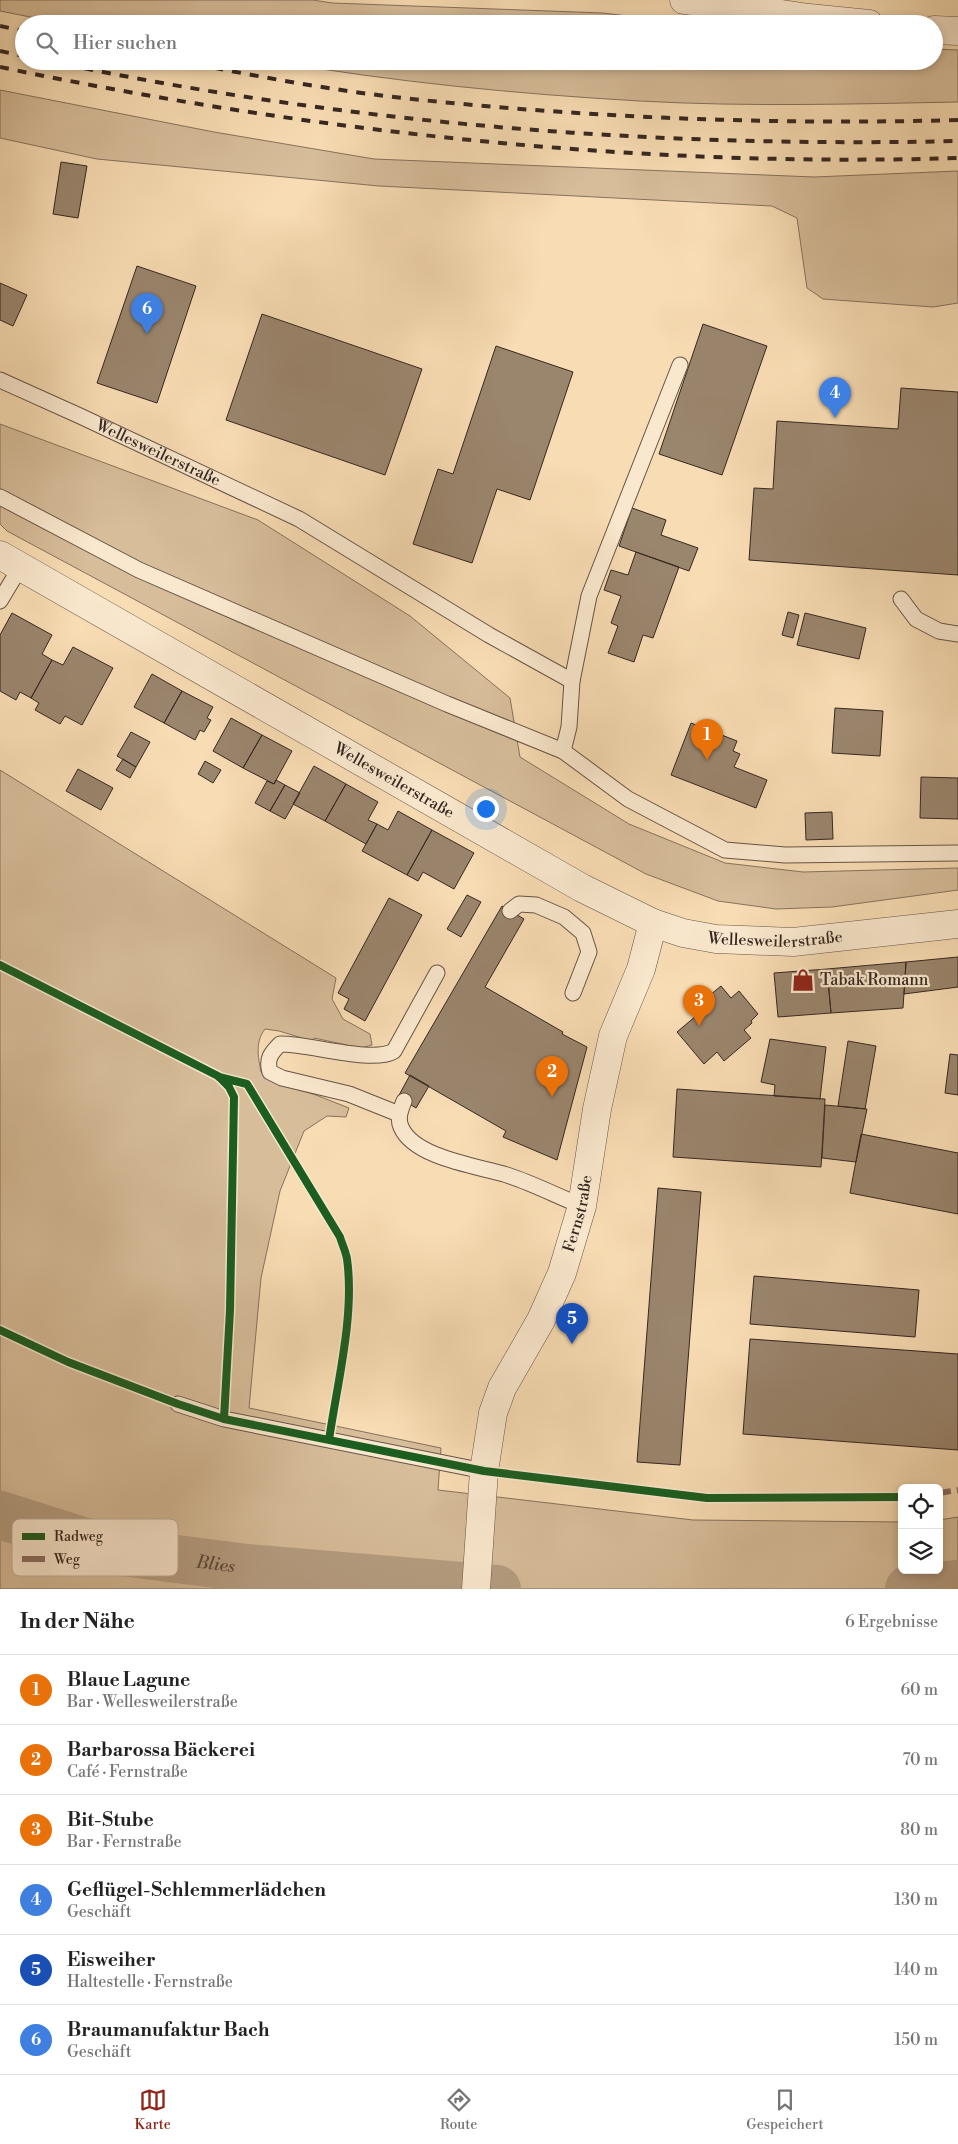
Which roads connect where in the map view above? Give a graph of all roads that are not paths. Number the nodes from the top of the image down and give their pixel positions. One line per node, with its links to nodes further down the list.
1 (684, 0): 2 (street)
2 (789, 15)
3 (943, 30): 4 (street)
4 (958, 31)
5 (680, 365): 12 (lane)
6 (0, 380): 12 (lane, Wellesweilerstraße)
7 (0, 497): 13 (lane)
8 (10, 560): 10 (lane); 16 (street, Wellesweilerstraße)
9 (901, 599): 11 (lane)
10 (0, 601)
11 (958, 634)
12 (572, 681): 13 (lane)
13 (563, 751): 14 (lane)
14 (958, 853)
15 (510, 911): 19 (lane)
16 (652, 923): 17 (street, Wellesweilerstraße); 20 (street, Fernstraße)
17 (958, 924)
18 (437, 973): 20 (lane)
19 (573, 993)
20 (582, 1206): 22 (street, Fernstraße)
21 (178, 1404): 22 (lane)
22 (484, 1483): 23 (street, Fernstraße)
23 (476, 1589)

